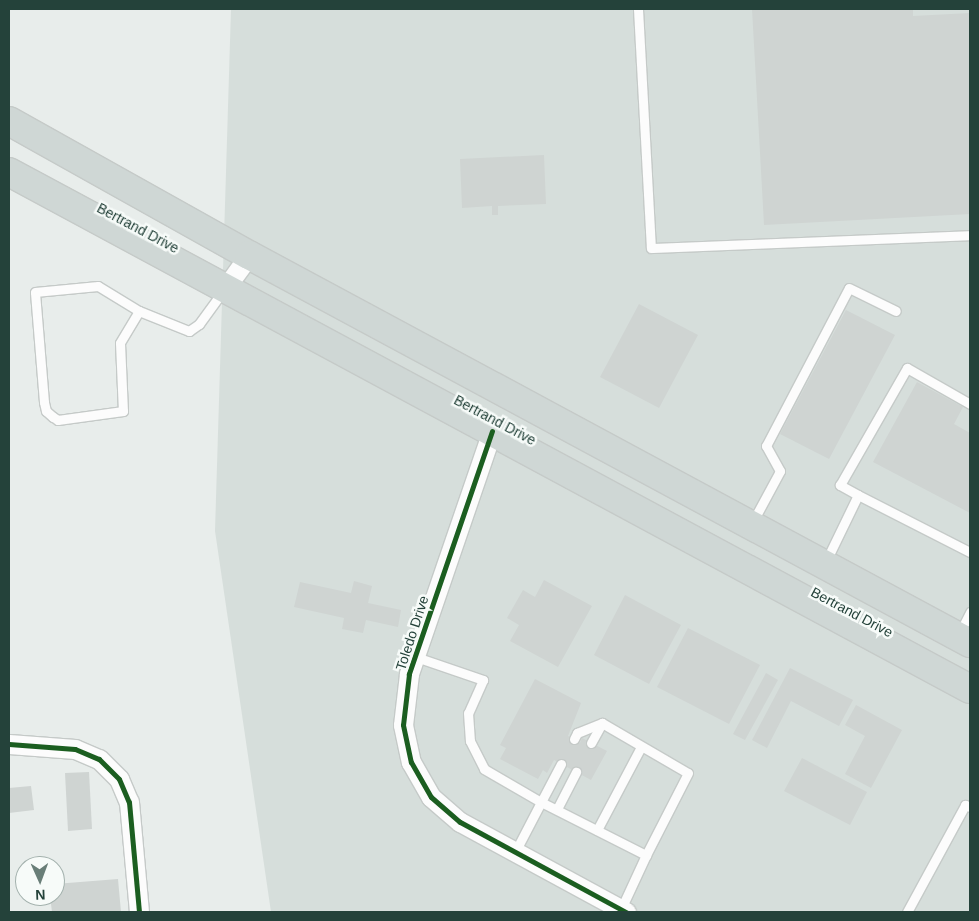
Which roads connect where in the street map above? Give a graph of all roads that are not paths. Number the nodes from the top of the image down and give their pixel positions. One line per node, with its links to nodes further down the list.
1 (638, 9): 4 (lane)
2 (9, 121): 5 (main road, Bertrand Drive)
3 (9, 172): 6 (main road, Bertrand Drive)
4 (970, 236)
5 (249, 255): 6 (street); 12 (main road, Bertrand Drive)
6 (226, 287): 7 (lane); 10 (main road, Bertrand Drive)
7 (139, 311): 7 (lane)
8 (896, 311): 12 (lane)
9 (970, 404): 11 (lane)
10 (492, 431): 17 (street, Toledo Drive); 18 (main road, Bertrand Drive)
11 (858, 495): 13 (lane); 14 (lane)
12 (751, 526): 14 (main road, Bertrand Drive)
13 (970, 552)
14 (824, 565): 16 (main road, Bertrand Drive)
15 (970, 612): 16 (lane)
16 (964, 640)
17 (416, 657): 26 (lane); 30 (street, Toledo Drive)
18 (970, 689)
19 (602, 723): 20 (lane); 21 (lane); 23 (lane)
20 (574, 739)
21 (591, 743)
22 (9, 744): 33 (street)
23 (641, 746): 29 (lane); 31 (lane)
24 (561, 764): 26 (lane)
25 (576, 772): 28 (lane)
26 (541, 802): 28 (lane); 30 (lane)
27 (970, 807): 34 (lane)
28 (556, 809): 29 (lane)
29 (597, 830): 31 (lane)
30 (515, 852): 32 (street, Toledo Drive)
31 (646, 855): 32 (lane)
32 (624, 911)
33 (139, 912)
34 (907, 912)

